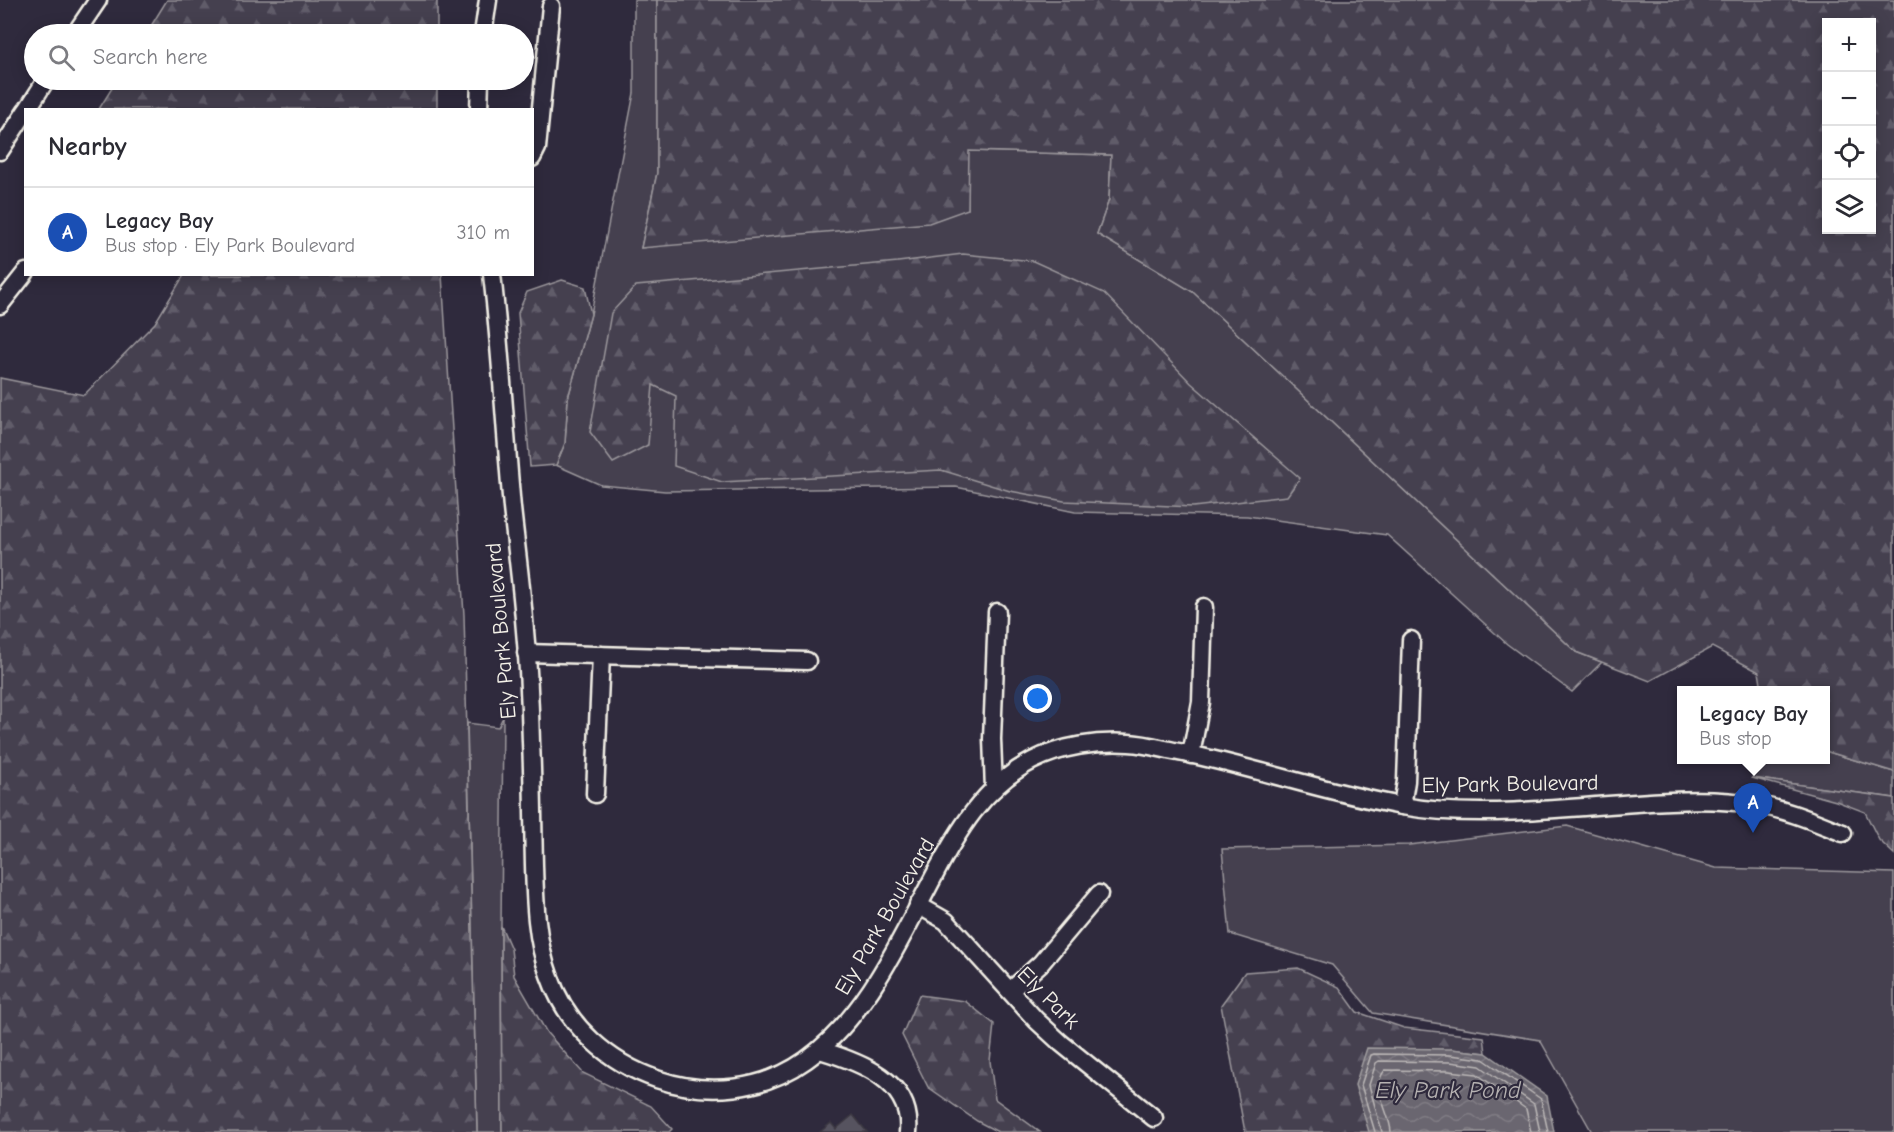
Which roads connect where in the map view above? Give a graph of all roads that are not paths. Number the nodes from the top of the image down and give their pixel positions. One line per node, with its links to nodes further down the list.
1 (98, 0): 4 (street)
2 (488, 0): 5 (street)
3 (551, 6): 12 (street)
4 (82, 24)
5 (484, 24)
6 (39, 90): 8 (street)
7 (480, 90): 9 (street)
8 (27, 108)
9 (479, 108)
10 (24, 113): 11 (street)
11 (0, 151)
12 (534, 154)
13 (24, 275): 15 (street)
14 (492, 276): 19 (street, Ely Park Boulevard)
15 (0, 305)
16 (1204, 607): 22 (street)
17 (998, 612): 23 (street)
18 (1411, 640): 25 (street)
19 (526, 653): 20 (street); 30 (street, Ely Park Boulevard)
20 (601, 655): 21 (street); 24 (street)
21 (807, 660)
22 (1191, 755): 23 (street, Ely Park Boulevard); 25 (street, Ely Park Boulevard)
23 (994, 789): 28 (street, Ely Park Boulevard)
24 (595, 794)
25 (1402, 806): 26 (street, Ely Park Boulevard)
26 (1843, 833)
27 (1099, 894): 29 (street)
28 (918, 905): 29 (street, Ely Park); 30 (street, Ely Park Boulevard)
29 (1010, 991): 31 (street, Ely Park)
30 (820, 1050): 32 (street)
31 (1154, 1118)
32 (908, 1132)

